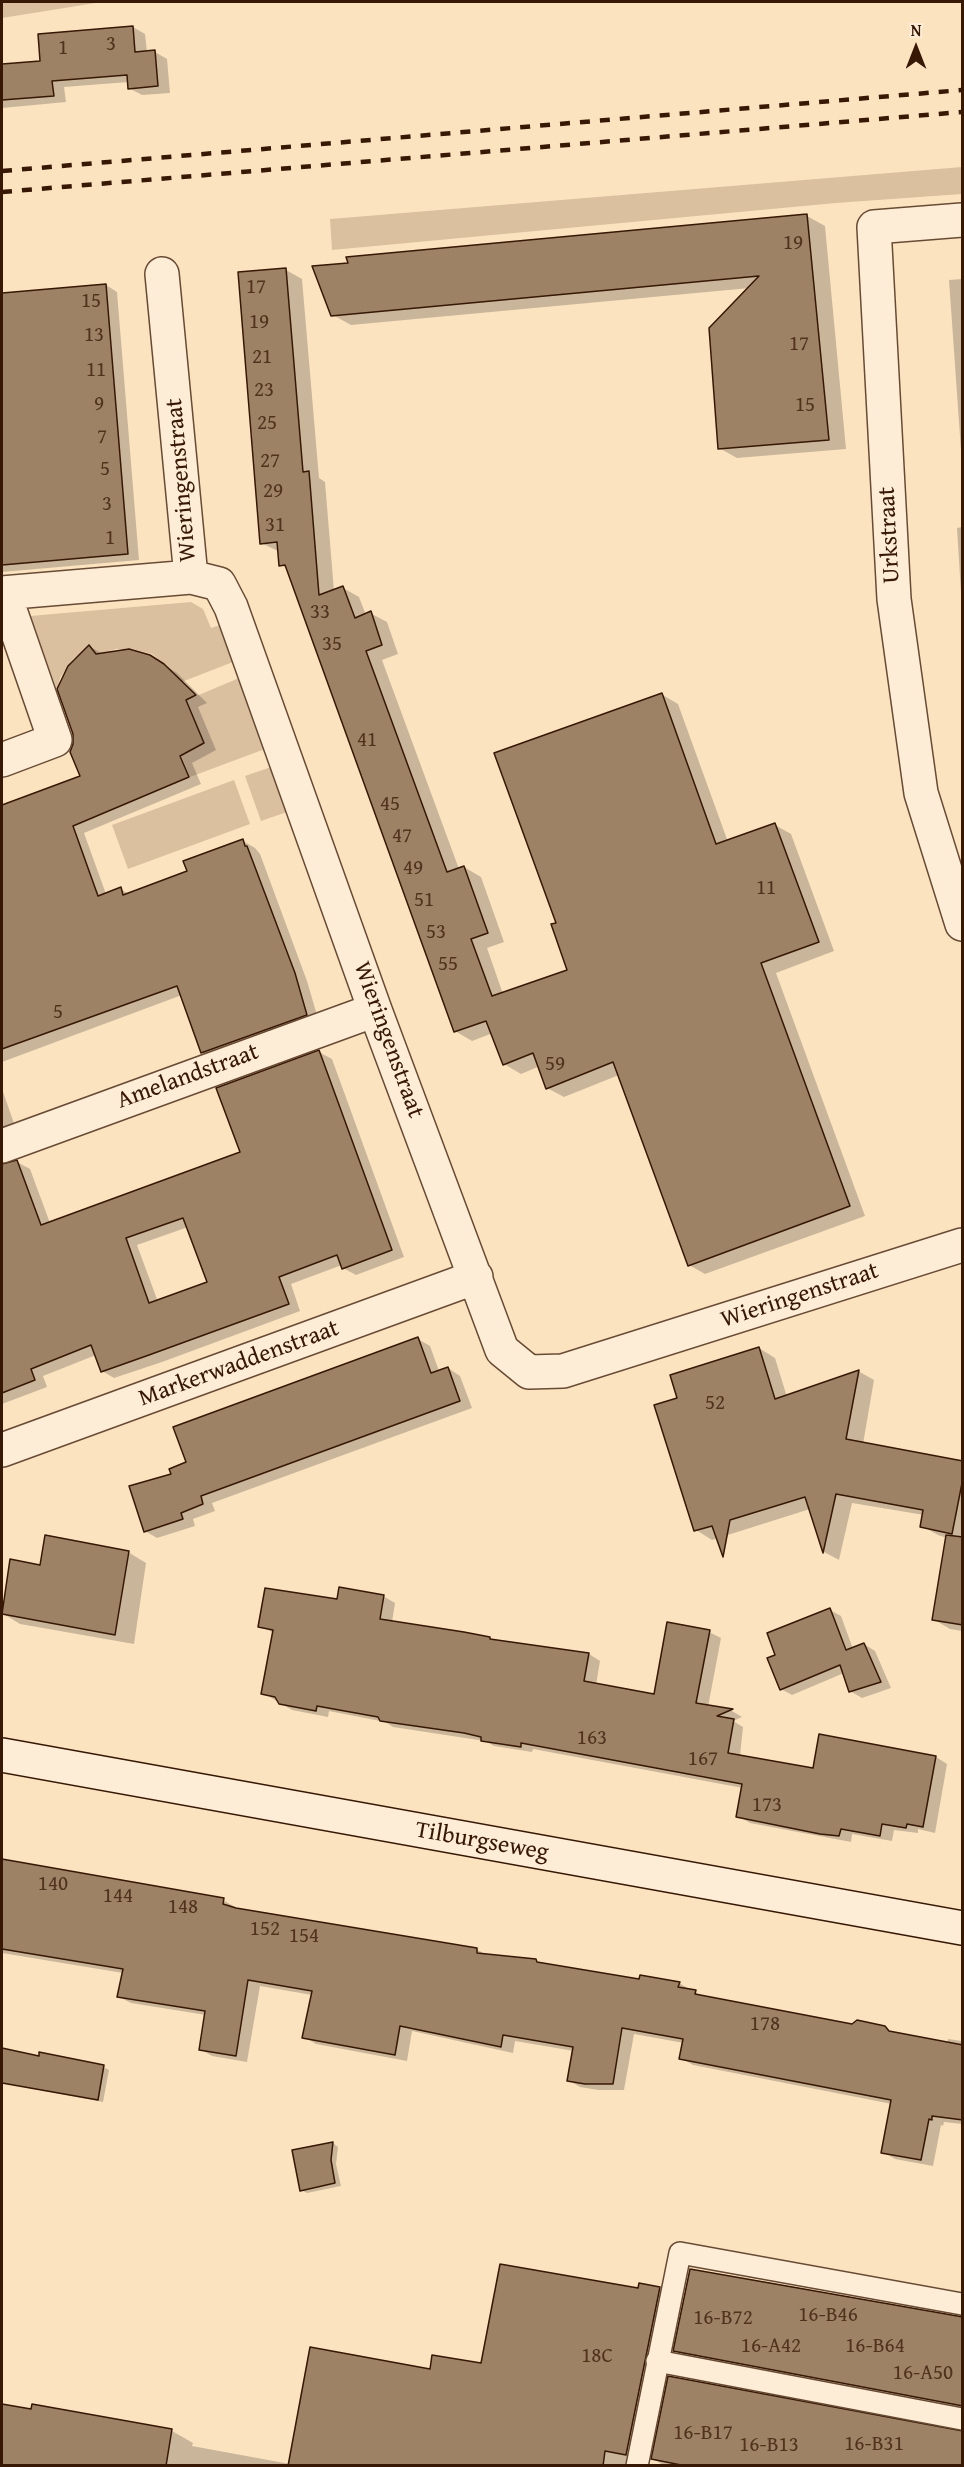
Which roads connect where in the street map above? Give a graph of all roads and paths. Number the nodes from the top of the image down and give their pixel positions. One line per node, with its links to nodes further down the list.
1 (963, 220): 6 (street, Urkstraat)
2 (162, 274): 3 (street, Wieringenstraat)
3 (191, 577): 4 (street); 7 (street, Wieringenstraat)
4 (3, 593): 5 (street)
5 (2, 760)
6 (963, 924)
7 (375, 1010): 8 (street, Amelandstraat); 10 (street, Wieringenstraat)
8 (2, 1146)
9 (963, 1245): 10 (street, Wieringenstraat)
10 (476, 1277): 11 (street, Markerwaddenstraat)
11 (2, 1450)
12 (2, 1755): 13 (street, Tilburgseweg)
13 (963, 1928)
14 (963, 2304): 15 (lane)
15 (657, 2361): 16 (lane); 17 (lane)
16 (963, 2419)
17 (637, 2466)

